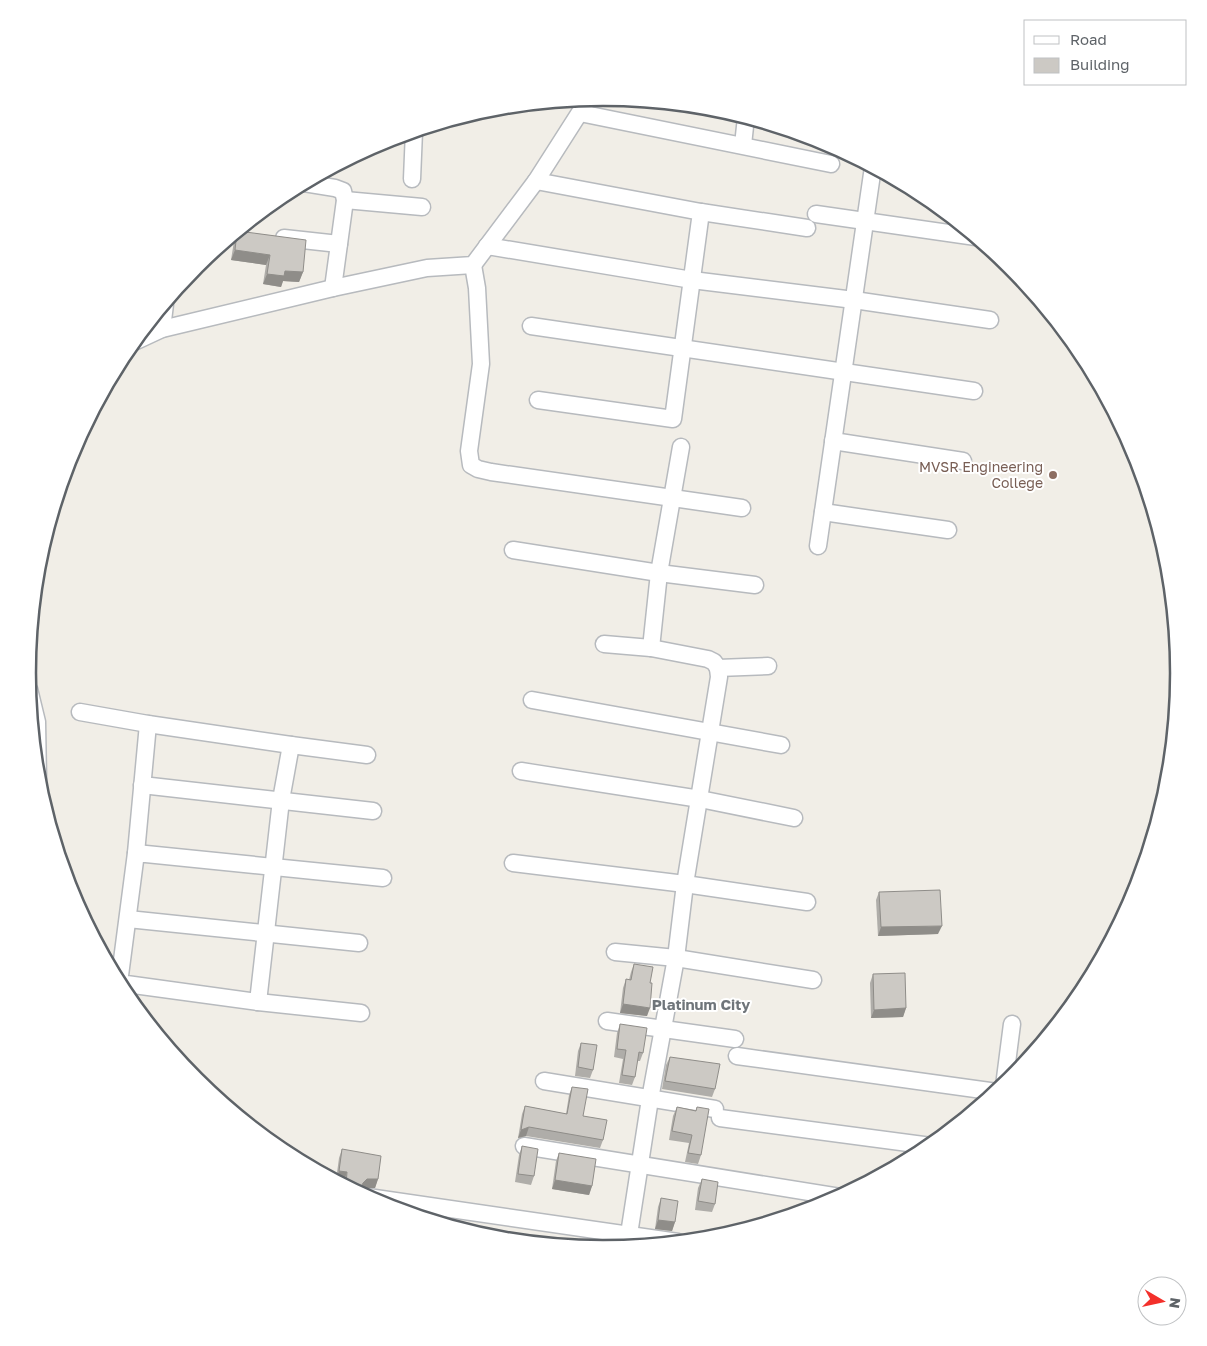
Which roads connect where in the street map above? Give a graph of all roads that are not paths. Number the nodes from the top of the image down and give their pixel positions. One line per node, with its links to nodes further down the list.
1 (584, 107): 2 (street)
2 (580, 113): 5 (street); 9 (street)
3 (745, 124): 5 (street)
4 (414, 139): 8 (street)
5 (743, 146): 6 (street)
6 (831, 164)
7 (872, 174): 14 (street)
8 (412, 179)
9 (536, 181): 13 (street); 18 (street)
10 (315, 185): 11 (street)
11 (345, 200): 12 (street); 17 (street)
12 (422, 208)
13 (701, 212): 14 (street); 20 (street)
14 (865, 222): 16 (street); 22 (street)
15 (265, 235): 17 (street)
16 (964, 235)
17 (339, 244): 21 (street)
18 (487, 246): 19 (street); 20 (street)
19 (473, 266): 21 (street); 35 (street)
20 (692, 280): 22 (street); 28 (street)
21 (333, 288): 26 (street)
22 (854, 300): 24 (street); 29 (street)
23 (164, 315): 26 (street)
24 (990, 320)
25 (531, 326): 28 (street)
26 (162, 329): 27 (street)
27 (147, 336)
28 (683, 347): 29 (street); 31 (street)
29 (843, 372): 30 (street); 32 (street)
30 (974, 391)
31 (538, 400)
32 (833, 441): 34 (street); 37 (street)
33 (681, 448): 35 (street)
34 (963, 461)
35 (673, 498): 36 (street); 41 (street)
36 (742, 508)
37 (823, 512): 38 (street); 39 (street)
38 (948, 530)
39 (818, 546)
40 (513, 550): 41 (street)
41 (659, 573): 42 (street); 44 (street)
42 (755, 585)
43 (604, 644): 44 (street)
44 (651, 648): 46 (street)
45 (768, 666): 46 (street)
46 (718, 668): 50 (street)
47 (532, 700): 50 (street)
48 (80, 712): 49 (street)
49 (148, 724): 51 (street); 55 (street)
50 (710, 733): 52 (street); 56 (street)
51 (291, 745): 53 (street); 57 (street)
52 (781, 745)
53 (367, 755)
54 (521, 771): 56 (street)
55 (142, 785): 57 (street); 60 (street)
56 (700, 799): 59 (street); 64 (street)
57 (281, 800): 58 (street); 62 (street)
58 (373, 811)
59 (794, 818)
60 (136, 853): 62 (street); 66 (street)
61 (513, 864): 64 (street)
62 (274, 868): 63 (street); 67 (street)
63 (382, 878)
64 (685, 884): 65 (street); 70 (street)
65 (808, 902)
66 (128, 918): 67 (street); 71 (street)
67 (266, 934): 68 (street); 74 (street)
68 (359, 943)
69 (616, 952): 70 (street)
70 (676, 958): 72 (street); 78 (street)
71 (121, 971)
72 (813, 980)
73 (130, 984): 74 (street)
74 (258, 1002): 75 (street)
75 (361, 1013)
76 (607, 1021): 78 (street)
77 (1012, 1024): 79 (street)
78 (664, 1030): 81 (street); 82 (street)
79 (1006, 1073)
80 (544, 1081): 82 (street)
81 (987, 1090)
82 (650, 1099): 83 (street); 85 (street)
83 (920, 1144)
84 (524, 1146): 85 (street)
85 (640, 1164): 86 (street); 88 (street)
86 (826, 1195)
87 (431, 1213): 89 (street)
88 (628, 1239)
89 (618, 1240)

